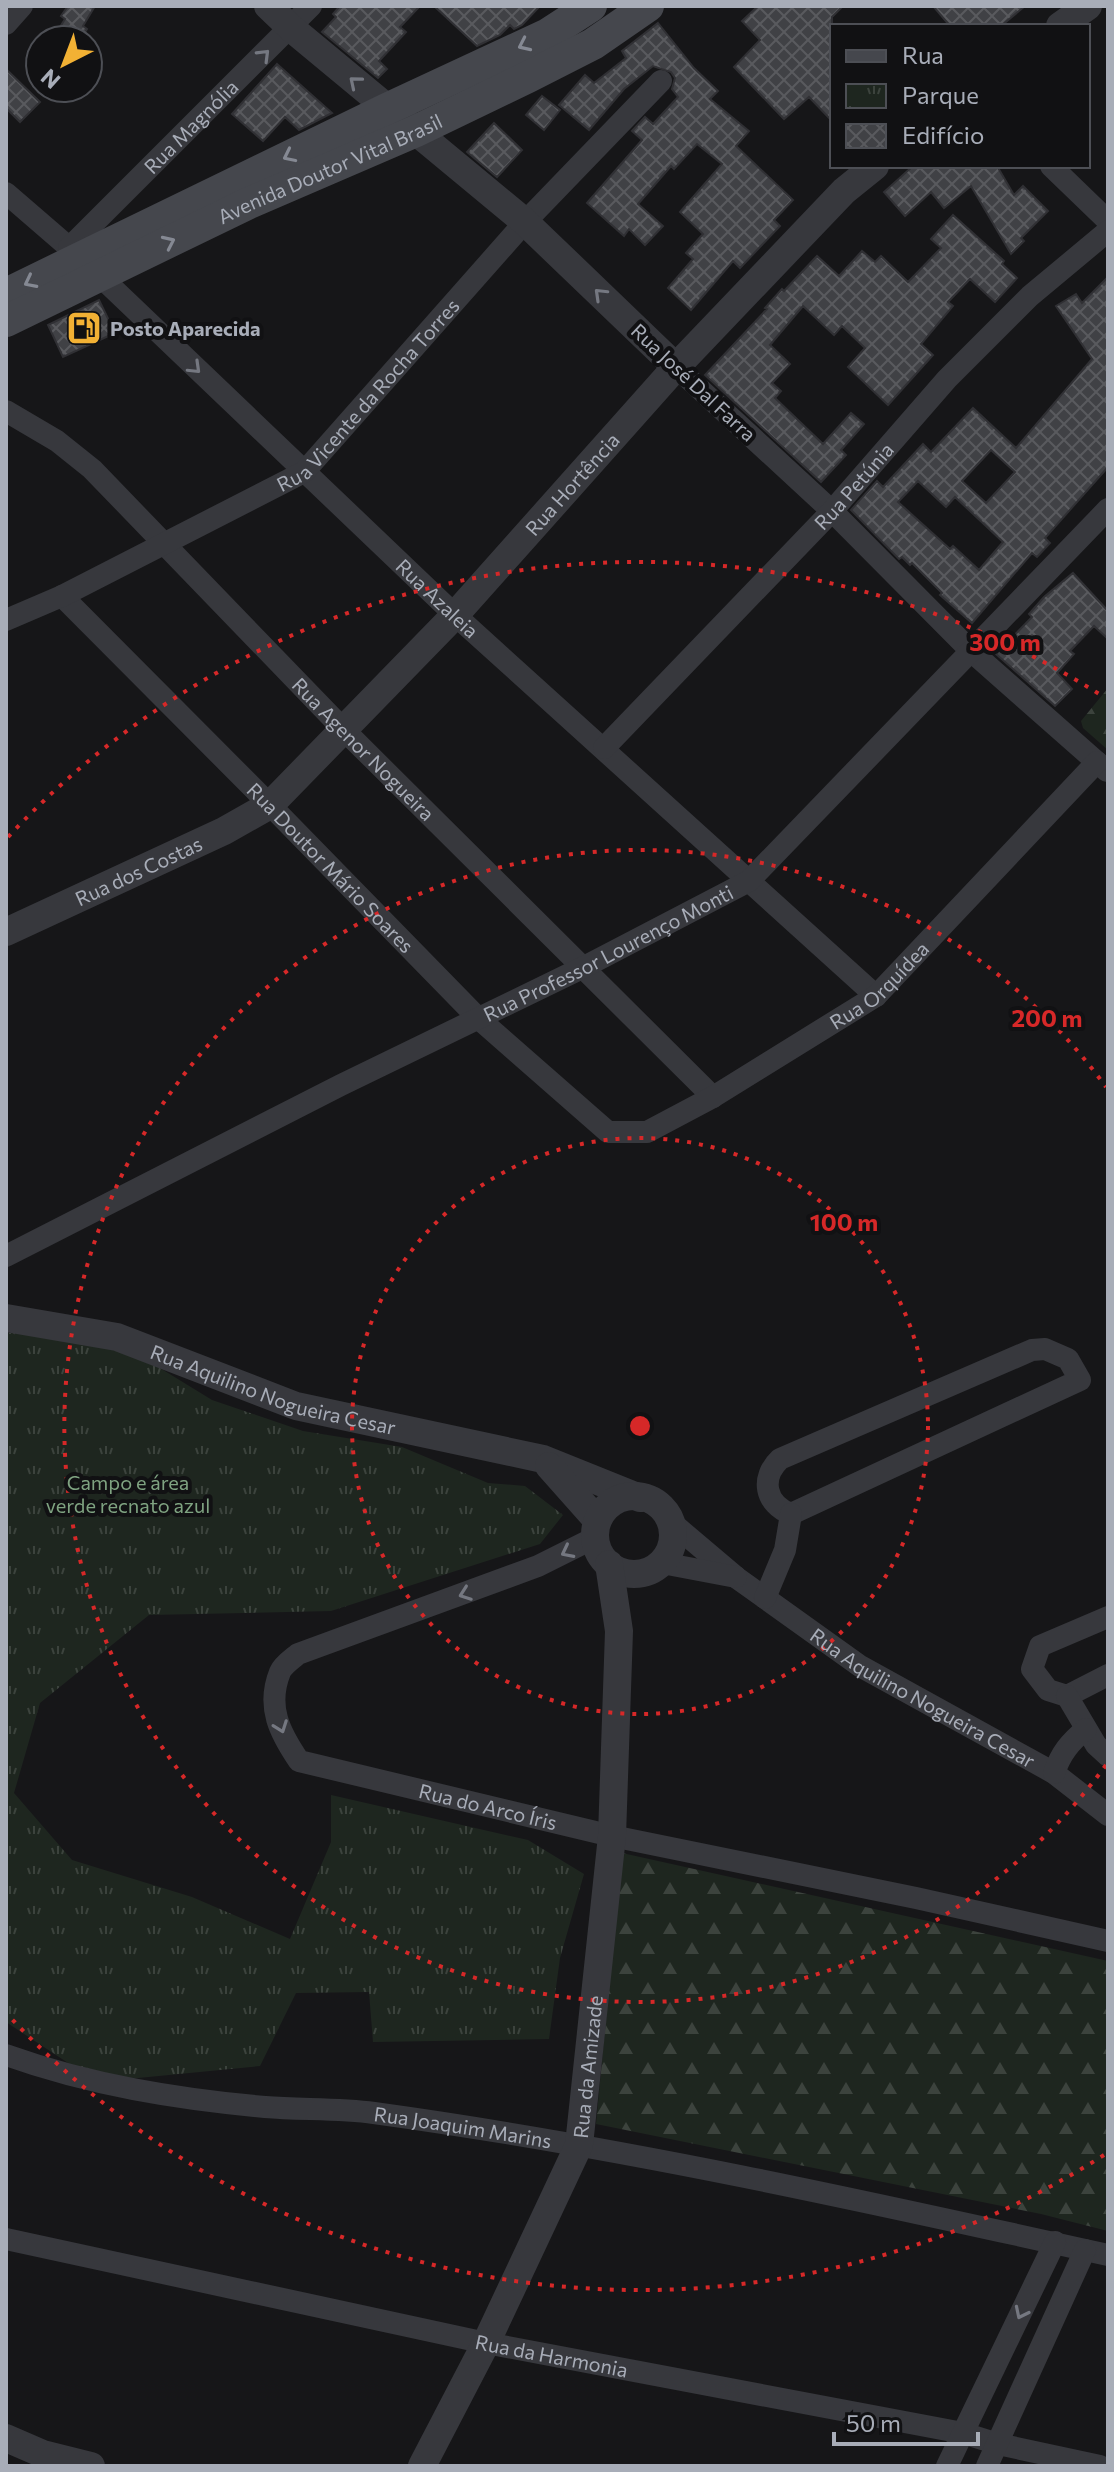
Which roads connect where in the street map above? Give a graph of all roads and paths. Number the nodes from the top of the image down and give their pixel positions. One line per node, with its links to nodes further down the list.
1 (22, 6): 7 (street)
2 (268, 6): 9 (street, Rua José Dal Farra)
3 (311, 6): 9 (street, Rua Magnólia)
4 (591, 6): 11 (main road, Avenida Doutor Vital Brasil, one-way to 11)
5 (648, 6): 12 (main road, Avenida Doutor Vital Brasil)
6 (1088, 6): 8 (street)
7 (6, 24)
8 (1063, 24)
9 (291, 28): 11 (street, Rua José Dal Farra, one-way to 9); 19 (street, Rua Magnólia, one-way to 9)
10 (661, 81): 17 (street, Rua Vicente da Rocha Torres)
11 (387, 109): 12 (street, Rua José Dal Farra); 19 (main road, Avenida Doutor Vital Brasil, one-way to 19)
12 (416, 131): 17 (street, Rua José Dal Farra); 19 (main road, Avenida Doutor Vital Brasil, one-way to 12)
13 (873, 168): 22 (street, Rua Hortência)
14 (1053, 168): 16 (street)
15 (8, 200): 19 (street, Rua Azaleia)
16 (1108, 221)
17 (525, 222): 22 (street, Rua José Dal Farra, one-way to 17); 24 (street, Rua Vicente da Rocha Torres)
18 (1108, 231): 26 (street, Rua Petúnia)
19 (82, 260): 20 (main road, Avenida Doutor Vital Brasil, one-way to 20); 21 (main road, Avenida Doutor Vital Brasil); 24 (street, Rua Azaleia, one-way to 24)
20 (6, 294)
21 (6, 321)
22 (676, 367): 26 (street, Rua José Dal Farra); 29 (street, Rua Hortência)
23 (6, 411): 27 (street, Rua Agenor Nogueira)
24 (304, 472): 27 (street, Rua Vicente da Rocha Torres); 29 (street, Rua Azaleia)
25 (1108, 509): 31 (street, Rua Professor Lourenço Monti)
26 (832, 511): 31 (street, Rua José Dal Farra); 33 (street, Rua Petúnia)
27 (164, 543): 28 (street, Rua Vicente da Rocha Torres); 32 (street, Rua Agenor Nogueira)
28 (62, 596): 30 (street, Rua Vicente da Rocha Torres); 35 (street, Rua Doutor Mário Soares)
29 (455, 615): 32 (street, Rua Hortência); 33 (street, Rua Azaleia)
30 (6, 620)
31 (971, 651): 34 (street, Rua José Dal Farra); 36 (street, Rua Professor Lourenço Monti)
32 (345, 731): 35 (street, Rua Hortência); 38 (street, Rua Agenor Nogueira)
33 (604, 748): 36 (street, Rua Azaleia)
34 (1102, 767): 39 (street, Rua Orquídea)
35 (270, 805): 37 (street, Rua dos Costas); 40 (street, Rua Doutor Mário Soares)
36 (749, 881): 38 (street, Rua Professor Lourenço Monti); 39 (street, Rua Azaleia)
37 (6, 932)
38 (584, 967): 40 (street, Rua Professor Lourenço Monti); 41 (street, Rua Agenor Nogueira)
39 (876, 996): 41 (street, Rua Orquídea)
40 (478, 1018): 42 (street, Rua Doutor Mário Soares); 43 (street, Rua Professor Lourenço Monti)
41 (713, 1097): 42 (street, Rua Orquídea)
42 (608, 1132)
43 (6, 1256)
44 (6, 1318): 45 (street, Rua Aquilino Nogueira Cesar)
45 (543, 1459): 46 (street, Rua Aquilino Nogueira Cesar); 49 (street)
46 (640, 1498): 48 (street); 49 (street)
47 (791, 1514): 47 (street); 53 (street)
48 (671, 1522): 51 (street); 52 (street, Rua Aquilino Nogueira Cesar)
49 (596, 1529): 50 (street); 62 (street, Rua do Arco Íris, one-way to 62)
50 (609, 1564): 51 (street); 55 (street, Rua da Amizade)
51 (652, 1568): 52 (street, Rua Aquilino Nogueira Cesar); 55 (street, Rua da Amizade)
52 (737, 1578): 53 (street, Rua Aquilino Nogueira Cesar)
53 (765, 1598): 60 (street, Rua Aquilino Nogueira Cesar)
54 (1108, 1617): 57 (street)
55 (619, 1631): 62 (street, Rua da Amizade)
56 (1108, 1675): 57 (street)
57 (1067, 1696): 58 (street)
58 (1086, 1729): 59 (street); 60 (street)
59 (1108, 1756)
60 (1054, 1773): 61 (street, Rua Aquilino Nogueira Cesar)
61 (1108, 1815)
62 (612, 1836): 63 (street, Rua do Arco Íris); 65 (street, Rua da Amizade)
63 (1108, 1941)
64 (6, 2055): 65 (street, Rua Joaquim Marins)
65 (579, 2145): 67 (street, Rua Joaquim Marins); 70 (street, Rua da Amizade)
66 (6, 2239): 70 (street, Rua da Harmonia)
67 (1055, 2242): 68 (street, Rua Joaquim Marins); 71 (street, one-way to 71)
68 (1085, 2250): 69 (street, Rua Joaquim Marins); 73 (street)
69 (1108, 2255)
70 (486, 2343): 71 (street, Rua da Harmonia); 75 (street, Rua da Amizade)
71 (963, 2433): 73 (street, Rua da Harmonia); 76 (street)
72 (6, 2438): 74 (street)
73 (998, 2444): 77 (street); 78 (street, Rua da Harmonia)
74 (91, 2466)
75 (422, 2466)
76 (947, 2466)
77 (987, 2466)
78 (1100, 2466)

